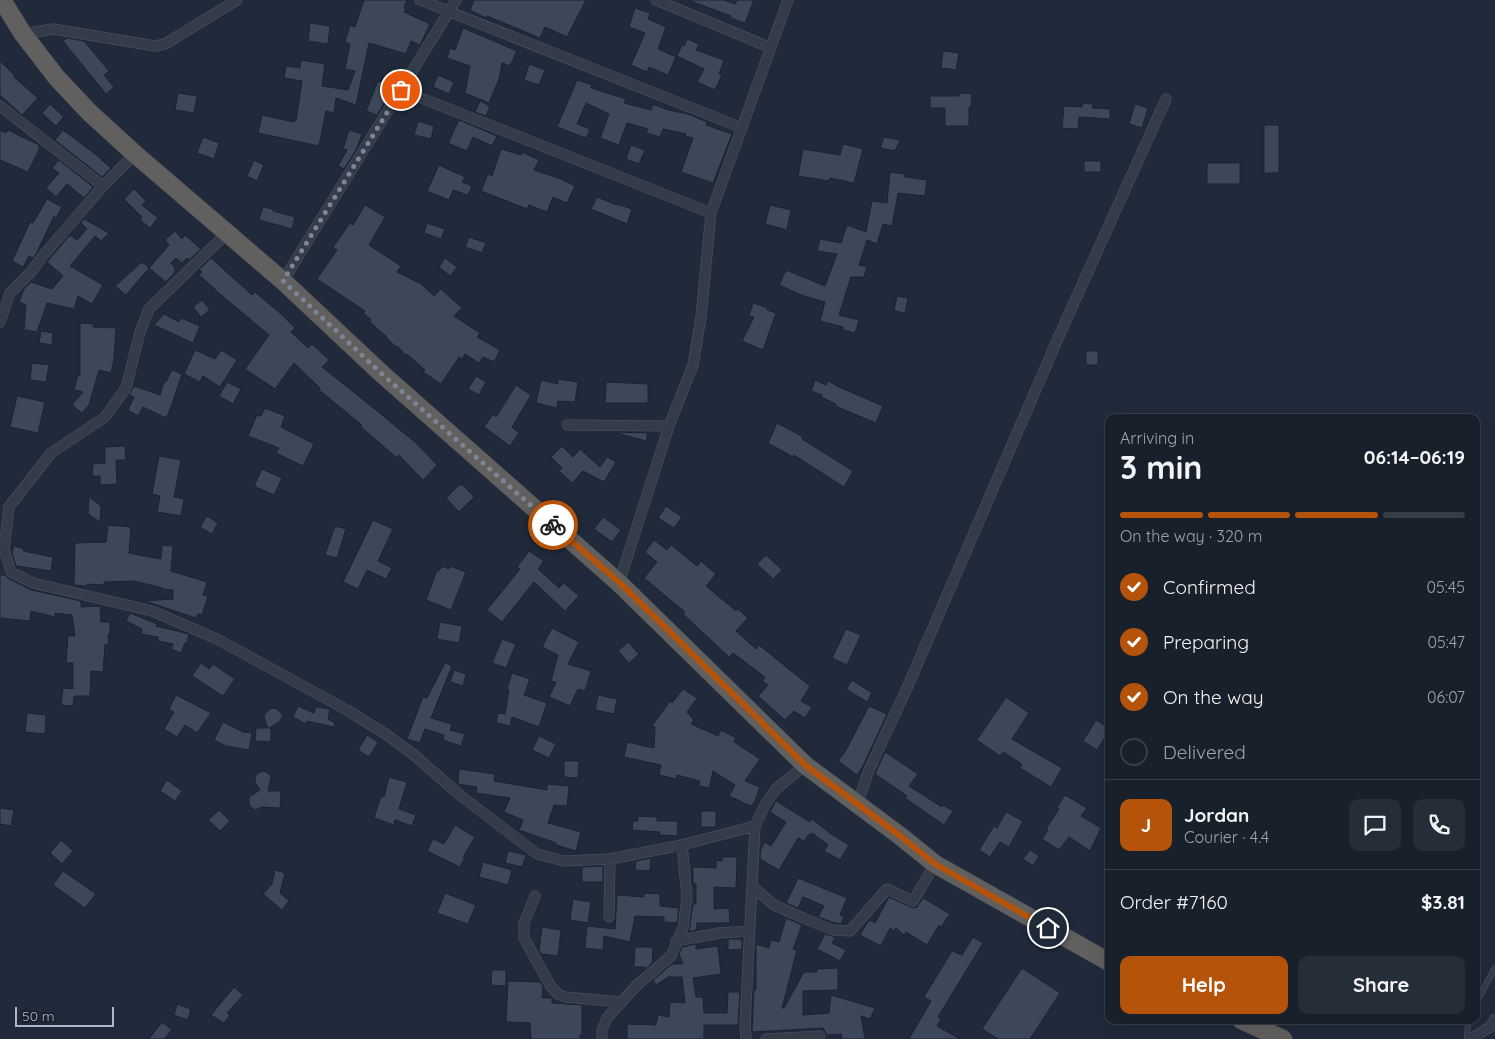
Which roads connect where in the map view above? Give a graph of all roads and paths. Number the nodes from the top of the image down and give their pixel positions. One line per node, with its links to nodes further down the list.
1 (2, 0): 8 (highway)
2 (237, 0): 8 (street)
3 (420, 0): 7 (street)
4 (456, 0): 7 (street)
5 (656, 0): 9 (street)
6 (788, 0): 9 (street)
7 (449, 12): 10 (street); 13 (street)
8 (23, 34): 14 (highway)
9 (771, 48): 13 (street)
10 (401, 90): 16 (street); 18 (street)
11 (1166, 100): 24 (street)
12 (0, 106): 15 (street)
13 (742, 128): 16 (street)
14 (135, 154): 15 (street); 17 (highway)
15 (104, 186): 19 (street)
16 (712, 213): 21 (street)
17 (227, 233): 18 (highway); 27 (street)
18 (283, 281): 22 (highway)
19 (0, 322)
20 (568, 425): 21 (street)
21 (669, 426): 22 (street)
22 (619, 582): 23 (highway)
23 (805, 765): 24 (highway); 25 (street)
24 (858, 805): 28 (highway)
25 (755, 826): 26 (street); 29 (street)
26 (682, 845): 27 (street); 33 (street)
27 (610, 859): 31 (street)
28 (935, 864): 29 (street); 34 (highway)
29 (753, 887): 32 (street)
30 (535, 896): 37 (street)
31 (609, 917)
32 (750, 932): 33 (street); 43 (street)
33 (676, 941): 37 (street)
34 (1105, 960)
35 (1495, 968): 36 (lane)
36 (1480, 996)
37 (621, 1002): 42 (street)
38 (1495, 1019): 46 (street)
39 (1250, 1024): 45 (highway)
40 (1468, 1024): 46 (lane)
41 (820, 1036): 44 (street)
42 (602, 1039)
43 (746, 1039)
44 (766, 1039)
45 (1283, 1039)
46 (1469, 1039)

